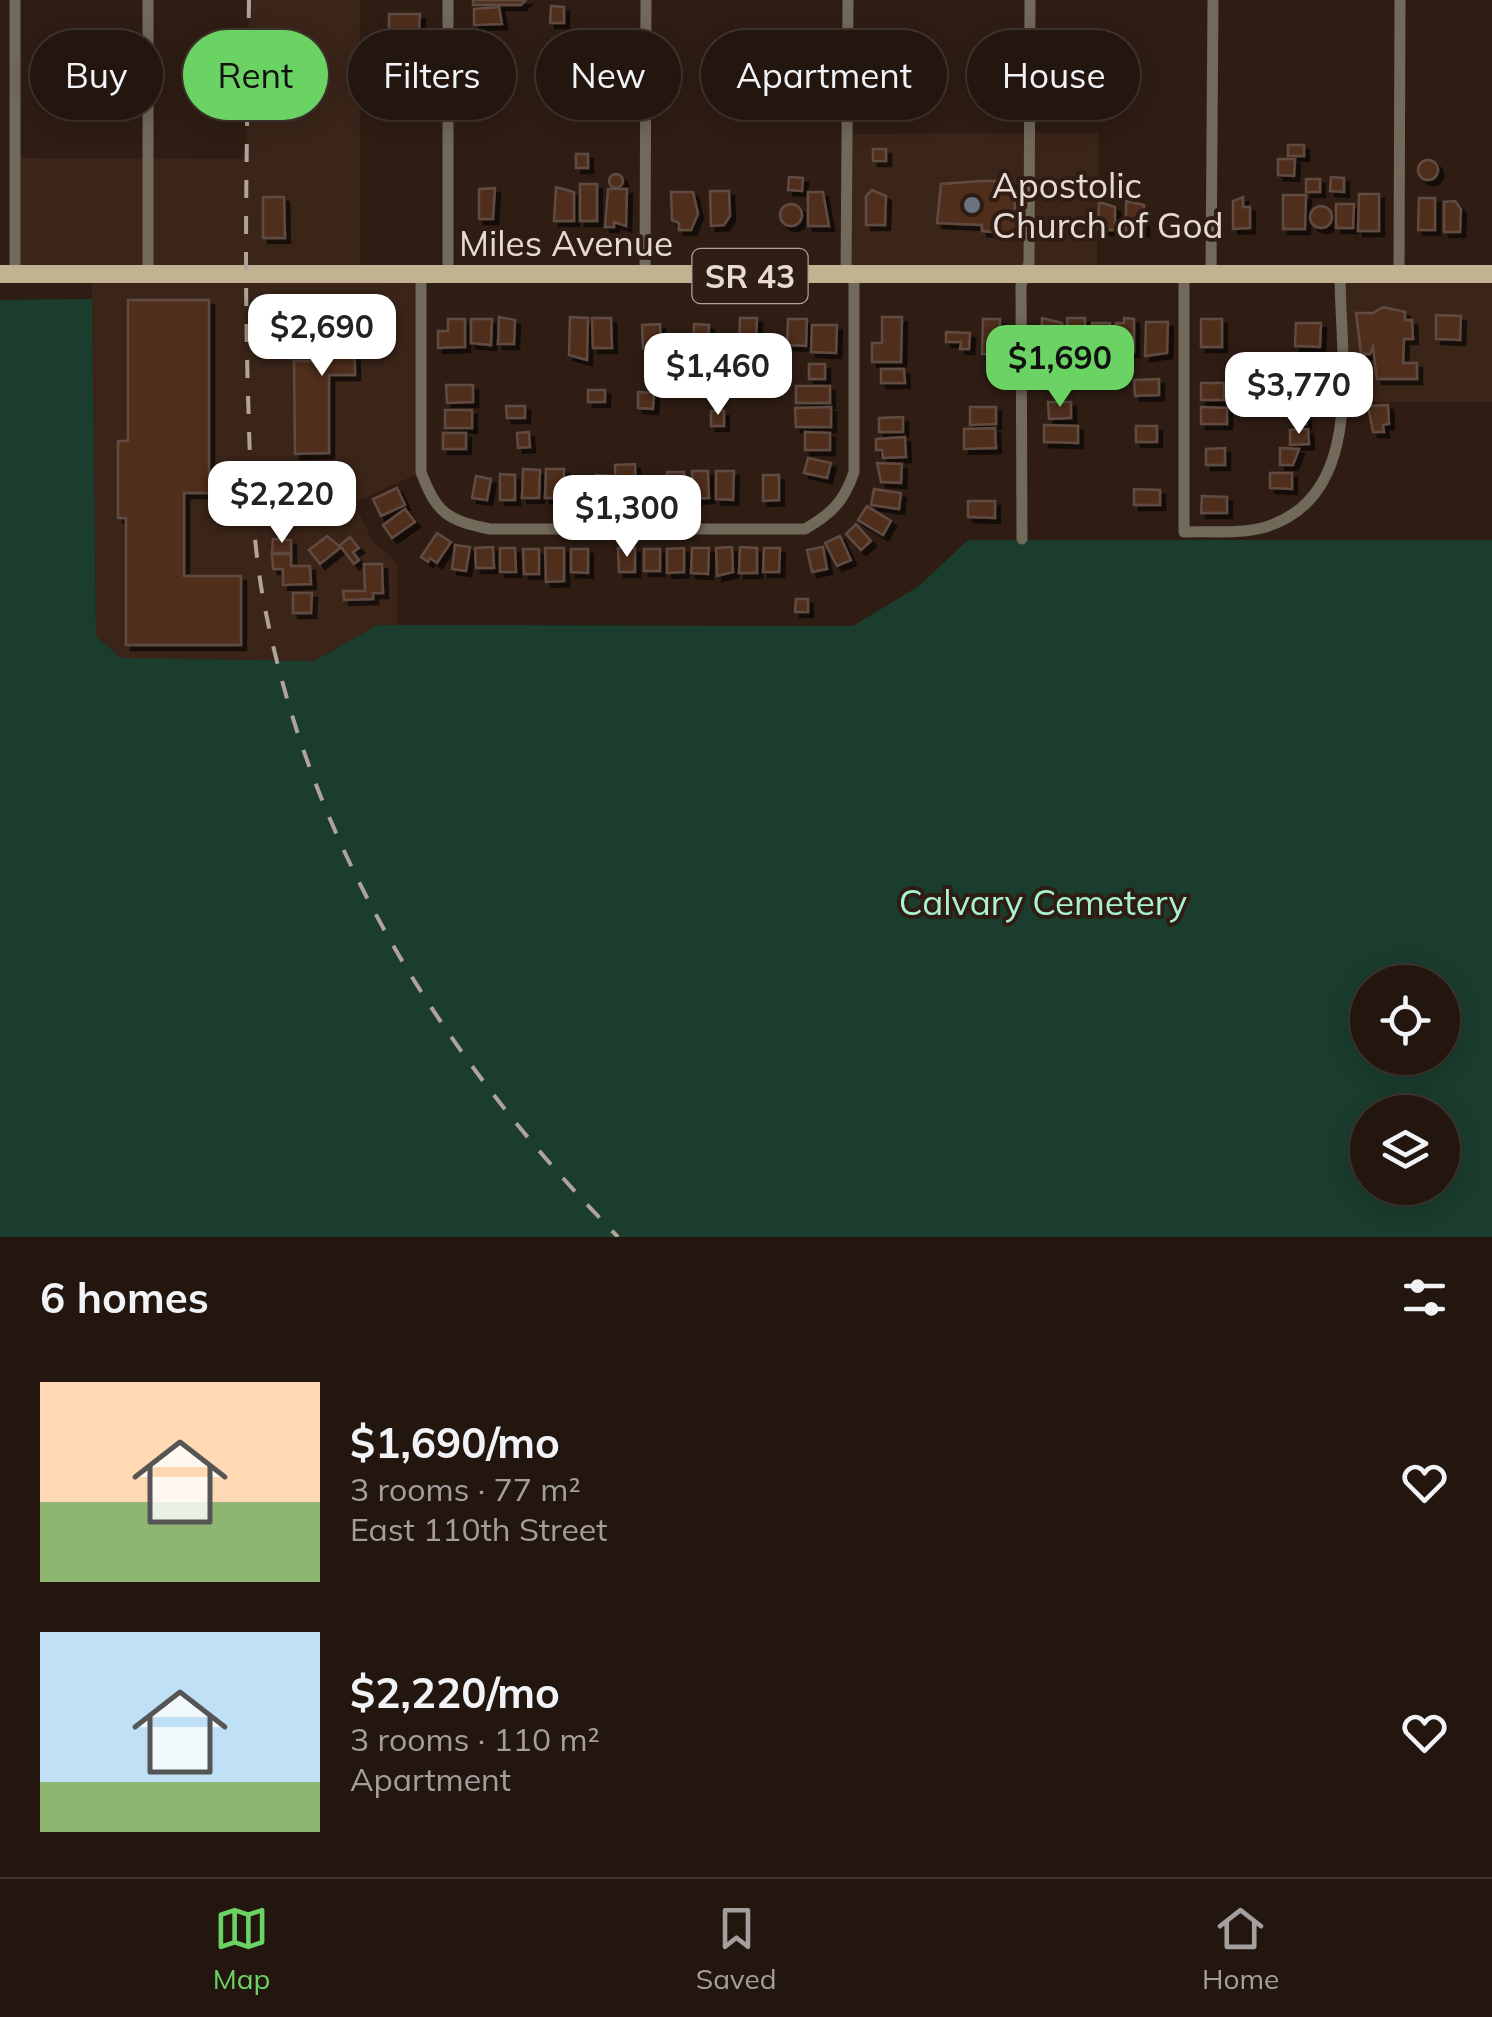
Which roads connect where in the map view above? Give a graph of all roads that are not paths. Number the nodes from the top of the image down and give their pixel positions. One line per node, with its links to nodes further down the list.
1 (15, 0): 9 (street)
2 (148, 0): 10 (street)
3 (448, 0): 15 (street)
4 (646, 0): 16 (street)
5 (848, 0): 17 (street)
6 (1030, 0): 18 (street)
7 (1213, 0): 20 (street)
8 (1400, 0): 11 (street)
9 (8, 274): 10 (main road, Miles Avenue / SR 43)
10 (148, 274): 14 (main road, Miles Avenue / SR 43)
11 (1399, 274): 12 (main road, Miles Avenue / SR 43); 13 (main road, Miles Avenue / SR 43)
12 (1492, 274)
13 (1340, 275): 19 (street); 20 (main road, Miles Avenue / SR 43)
14 (421, 276): 15 (main road, Miles Avenue / SR 43); 17 (street)
15 (448, 276): 16 (main road, Miles Avenue / SR 43)
16 (645, 276): 17 (main road, Miles Avenue / SR 43)
17 (850, 276): 18 (main road, Miles Avenue / SR 43)
18 (1024, 276): 19 (main road, Miles Avenue / SR 43); 21 (street)
19 (1184, 276): 20 (main road, Miles Avenue / SR 43)
20 (1211, 276)
21 (1022, 539)

